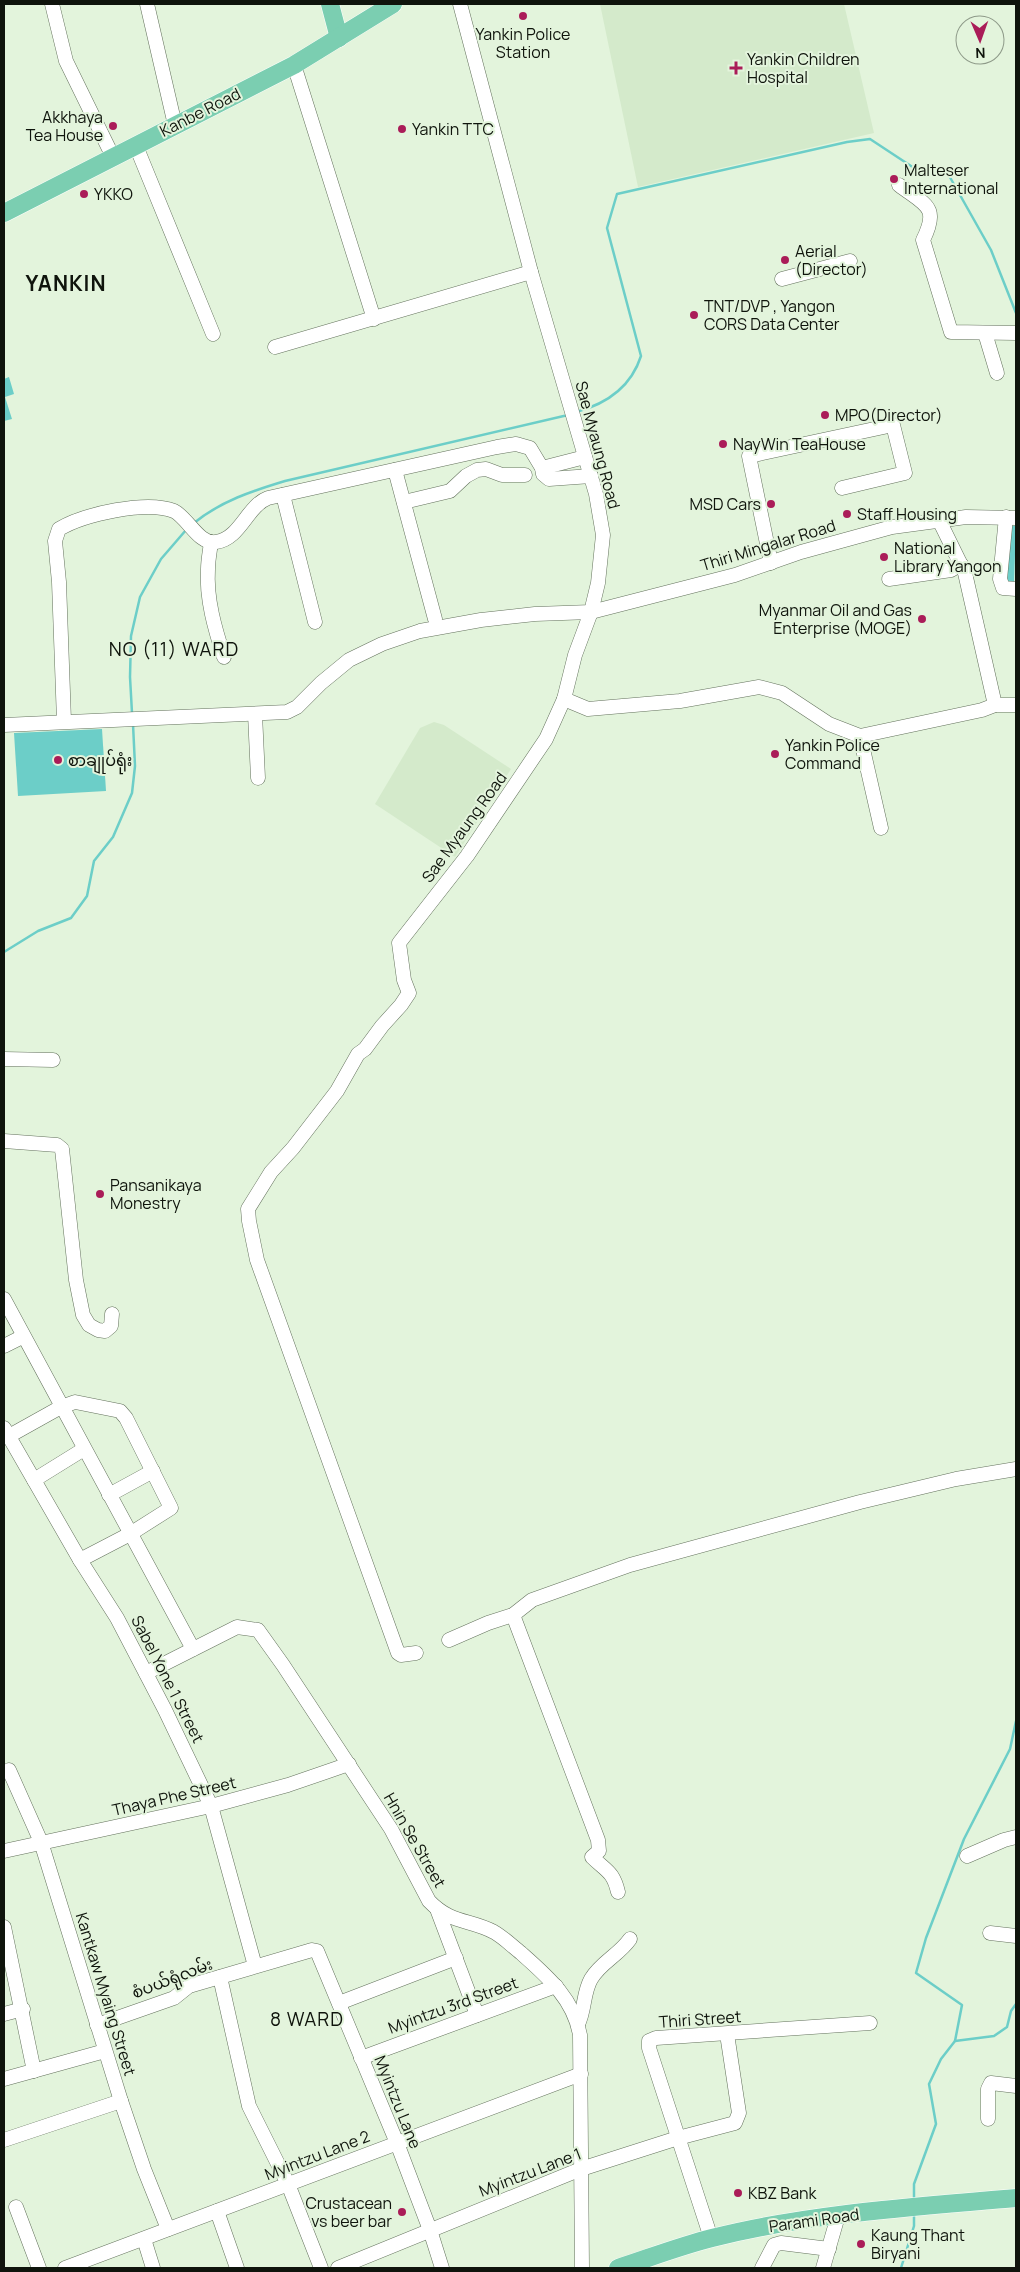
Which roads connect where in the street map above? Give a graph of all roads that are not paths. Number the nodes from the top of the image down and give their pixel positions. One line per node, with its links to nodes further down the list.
1 (52, 4): 10 (street)
2 (147, 4): 8 (street)
3 (330, 4): 6 (main road)
4 (393, 4): 6 (main road, Kanbe Road)
5 (460, 4): 14 (street, Sae Myaung Road)
6 (339, 38): 7 (main road, Kanbe Road)
7 (294, 65): 8 (main road, Kanbe Road); 16 (street)
8 (175, 125): 9 (main road, Kanbe Road)
9 (136, 146): 10 (main road, Kanbe Road); 19 (street)
10 (113, 157): 12 (main road, Kanbe Road)
11 (899, 185): 17 (street)
12 (4, 213)
13 (850, 261): 15 (street)
14 (531, 272): 16 (street); 22 (street, Sae Myaung Road)
15 (782, 279)
16 (374, 319): 20 (street)
17 (985, 333): 18 (street); 21 (street)
18 (1016, 333)
19 (213, 334)
20 (275, 347)
21 (997, 373)
22 (585, 457): 23 (street); 26 (street, Sae Myaung Road)
23 (542, 468): 24 (street); 26 (street)
24 (395, 470): 28 (street); 29 (street)
25 (525, 476): 29 (street)
26 (591, 476): 37 (street, Sae Myaung Road)
27 (842, 488): 33 (street)
28 (283, 495): 32 (street); 39 (street)
29 (404, 502): 38 (street)
30 (1011, 518): 31 (street, Thiri Mingalar Road); 36 (street)
31 (939, 520): 33 (street, Thiri Mingalar Road); 34 (street)
32 (211, 542): 40 (street); 45 (street)
33 (771, 563): 37 (street, Thiri Mingalar Road)
34 (961, 564): 35 (street); 43 (street)
35 (889, 579)
36 (1016, 589)
37 (591, 612): 41 (street, Sae Myaung Road); 44 (street, Thiri Mingalar Road)
38 (435, 619)
39 (315, 622)
40 (224, 657)
41 (564, 699): 47 (street); 69 (street, Sae Myaung Road)
42 (1016, 704): 43 (street)
43 (995, 705): 47 (street)
44 (255, 714): 45 (street, Thiri Mingalar Road); 48 (street)
45 (64, 721): 46 (street, Thiri Mingalar Road)
46 (4, 725)
47 (860, 736): 49 (street)
48 (258, 778)
49 (881, 828)
50 (4, 1059): 51 (street)
51 (53, 1060)
52 (4, 1141): 54 (street)
53 (4, 1299): 55 (street)
54 (112, 1314)
55 (22, 1337): 56 (street); 57 (street)
56 (4, 1346)
57 (61, 1407): 58 (street); 59 (street); 61 (street)
58 (6, 1432): 62 (street, Sabel Yone 1 Street)
59 (84, 1450): 62 (street); 63 (street)
60 (1016, 1469): 66 (street)
61 (152, 1470): 63 (street); 64 (street)
62 (34, 1480): 65 (street, Sabel Yone 1 Street)
63 (109, 1495): 64 (street)
64 (130, 1534): 65 (street); 68 (street)
65 (80, 1560): 70 (street, Sabel Yone 1 Street)
66 (513, 1615): 67 (street); 78 (street)
67 (449, 1640)
68 (193, 1649): 70 (street, Hnin Se Street); 71 (street, Hnin Se Street)
69 (416, 1653)
70 (146, 1673): 73 (street, Sabel Yone 1 Street)
71 (349, 1764): 73 (street, Thaya Phe Street); 79 (street, Hnin Se Street)
72 (9, 1770): 75 (street, Kantkaw Myaing Street)
73 (211, 1806): 75 (street, Thaya Phe Street); 87 (street, Sabel Yone 1 Street)
74 (1016, 1837): 77 (street)
75 (41, 1842): 76 (street, Thaya Phe Street); 96 (street, Kantkaw Myaing Street)
76 (4, 1851)
77 (967, 1856)
78 (618, 1892)
79 (437, 1909): 86 (street); 89 (street, Hnin Se Street)
80 (4, 1927): 85 (street)
81 (990, 1933): 82 (street)
82 (1016, 1936)
83 (630, 1939): 95 (street)
84 (317, 1951): 87 (street, စံပယ်ရုံလမ်း); 90 (street, Myintzu Lane)
85 (7, 1958): 91 (street)
86 (456, 1958): 90 (street); 93 (street)
87 (255, 1966): 88 (street, စံပယ်ရုံလမ်း)
88 (220, 1977): 96 (street, စံပယ်ရုံလမ်း); 110 (street)
89 (556, 1986): 93 (street, Myintzu 3rd Street); 95 (street, Hnin Se Street)
90 (339, 2003): 99 (street, Myintzu Lane)
91 (23, 2009): 92 (street); 100 (street)
92 (4, 2014)
93 (477, 2015): 99 (street, Myintzu 3rd Street)
94 (870, 2023): 97 (street, Thiri Street)
95 (578, 2024): 101 (street, Hnin Se Street)
96 (97, 2025): 98 (street, Kantkaw Myaing Street)
97 (727, 2034): 106 (street, Myintzu Lane 1); 106 (street, Thiri Street)
98 (104, 2051): 100 (street); 104 (street, Kantkaw Myaing Street)
99 (361, 2058): 108 (street, Myintzu Lane)
100 (34, 2071): 102 (street)
101 (581, 2074): 108 (street, Myintzu Lane 2); 109 (street, Hnin Se Street)
102 (4, 2079)
103 (1016, 2086): 105 (street)
104 (121, 2101): 107 (street); 115 (street, Kantkaw Myaing Street)
105 (988, 2119)
106 (678, 2138): 109 (street, Myintzu Lane 1); 117 (street, Thiri Street)
107 (4, 2140)
108 (397, 2143): 110 (street, Myintzu Lane 2); 116 (street, Myintzu Lane)
109 (582, 2170): 116 (street, Myintzu Lane 1); 127 (street, Hnin Se Street)
110 (288, 2184): 113 (street, Myintzu Lane 2); 124 (street)
111 (1016, 2198): 114 (main road, Parami Road)
112 (16, 2207): 120 (street)
113 (217, 2211): 115 (street, Myintzu Lane 2); 123 (street)
114 (838, 2216): 117 (main road, Parami Road); 119 (street)
115 (168, 2229): 118 (street, Myintzu Lane 2)
116 (430, 2230): 125 (street, Myintzu Lane 1); 126 (street, Myintzu Lane)
117 (711, 2238): 128 (main road, Parami Road)
118 (144, 2239): 121 (street, Myintzu Lane 2); 122 (street)
119 (828, 2249): 129 (street); 130 (street)
120 (39, 2268)
121 (65, 2268)
122 (153, 2268)
123 (237, 2268)
124 (321, 2268)
125 (338, 2268)
126 (442, 2268)
127 (582, 2268)
128 (618, 2268)
129 (762, 2268)
130 (823, 2268)

